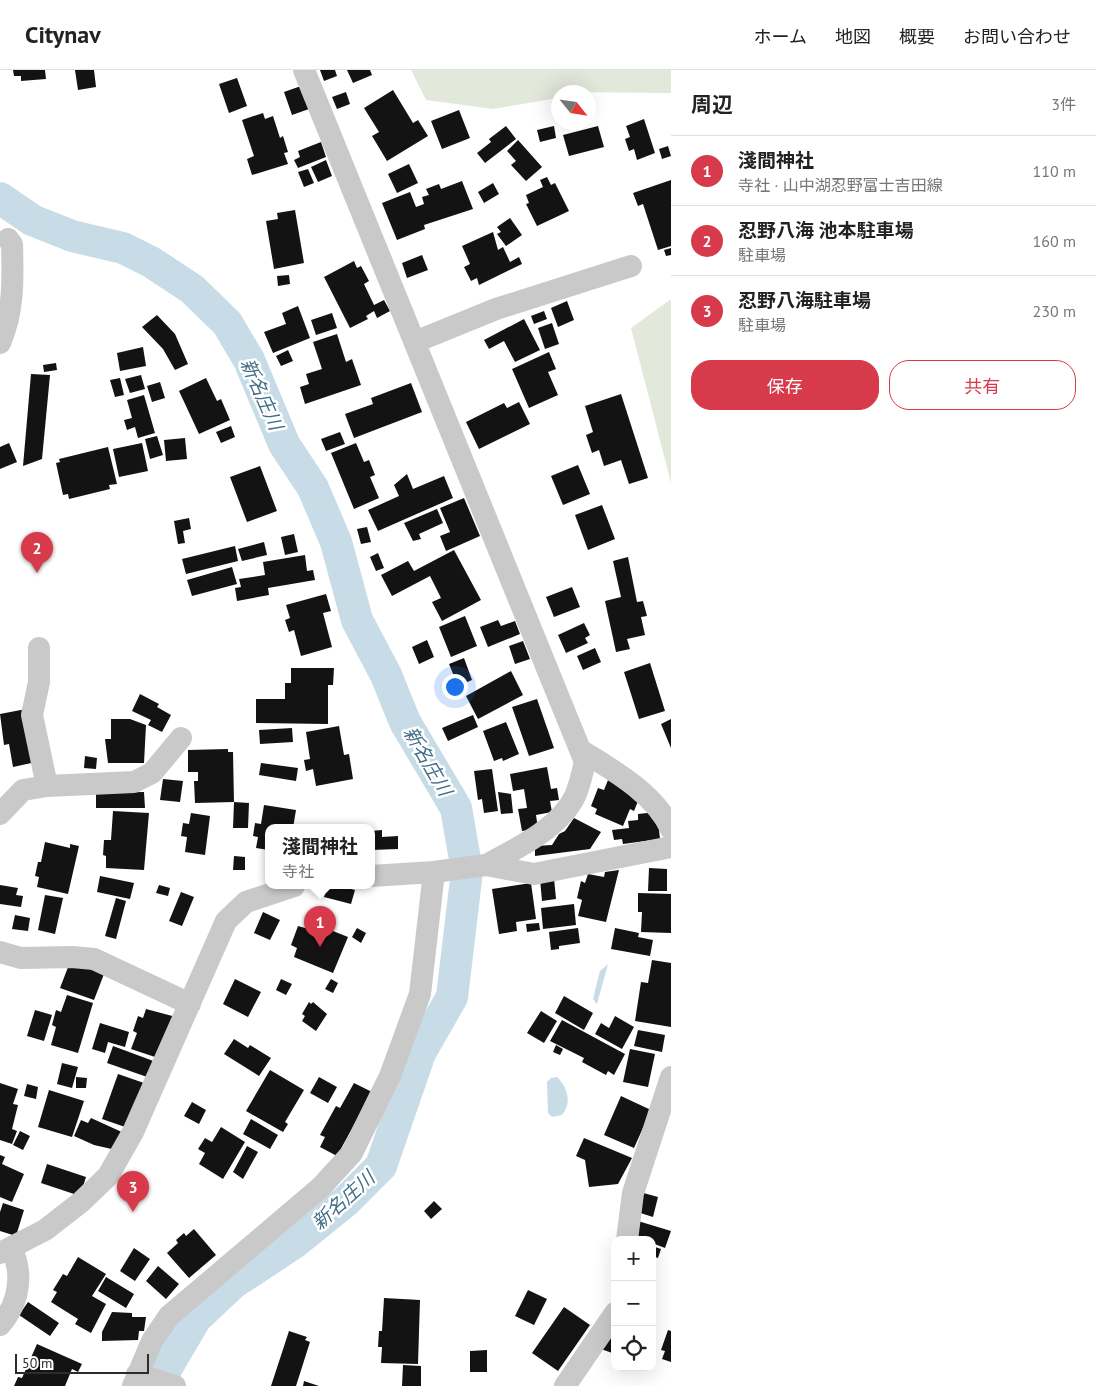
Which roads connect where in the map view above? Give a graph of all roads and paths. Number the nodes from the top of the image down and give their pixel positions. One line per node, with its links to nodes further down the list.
1 (304, 70): 4 (street)
2 (8, 239): 5 (street)
3 (631, 266): 4 (street)
4 (415, 342): 8 (street)
5 (0, 343)
6 (39, 648): 9 (street)
7 (181, 738): 9 (street)
8 (582, 751): 11 (street); 13 (street)
9 (46, 786): 10 (street)
10 (0, 814)
11 (671, 829)
12 (671, 847): 13 (street)
13 (486, 865): 14 (street)
14 (434, 872): 15 (street); 24 (street)
15 (375, 876)
16 (285, 889): 18 (street)
17 (0, 952): 18 (street)
18 (190, 1004): 21 (street)
19 (671, 1077): 20 (street)
20 (628, 1236)
21 (6, 1250): 23 (street)
22 (611, 1319): 26 (street)
23 (0, 1325)
24 (137, 1378): 25 (street)
25 (175, 1386)
26 (565, 1386)

